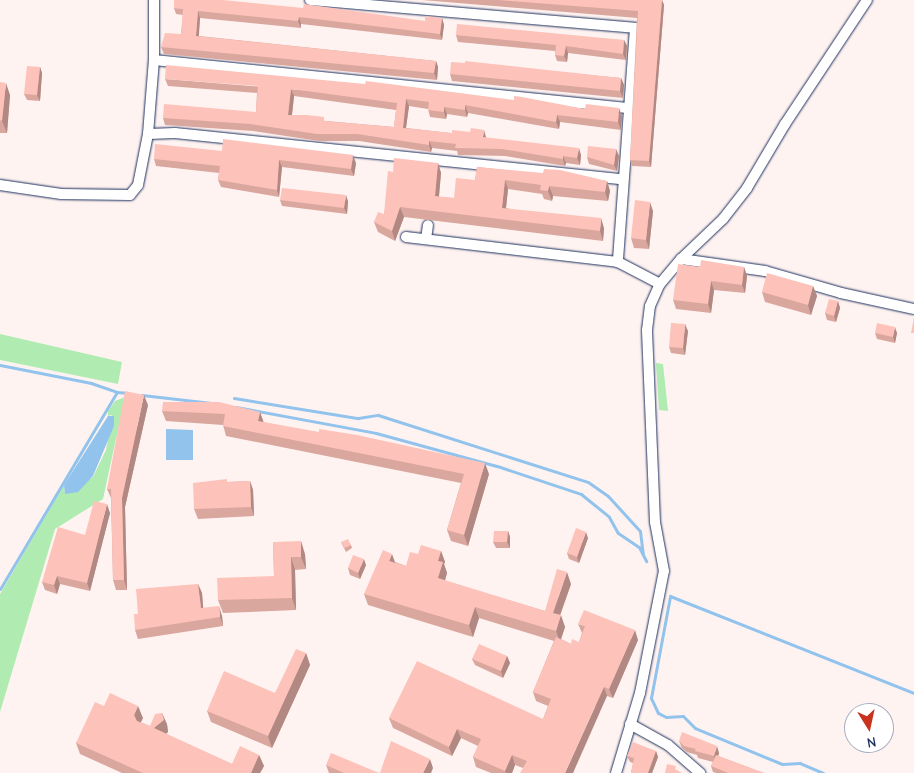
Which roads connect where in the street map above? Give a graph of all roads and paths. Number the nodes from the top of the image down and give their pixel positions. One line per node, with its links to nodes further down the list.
1 (154, 0): 4 (street)
2 (310, 0): 5 (street)
3 (867, 0): 12 (street)
4 (154, 60): 5 (street); 6 (street)
5 (630, 108): 7 (street)
6 (148, 134): 7 (street); 8 (street)
7 (622, 179): 13 (street)
8 (0, 185)
9 (428, 225): 11 (street)
10 (406, 237): 11 (street)
11 (426, 239): 13 (street)
12 (681, 258): 14 (street); 15 (street)
13 (618, 262): 14 (street)
14 (660, 284): 16 (street)
15 (914, 309)
16 (630, 724): 17 (street); 18 (street)
17 (616, 773)
18 (700, 773)

